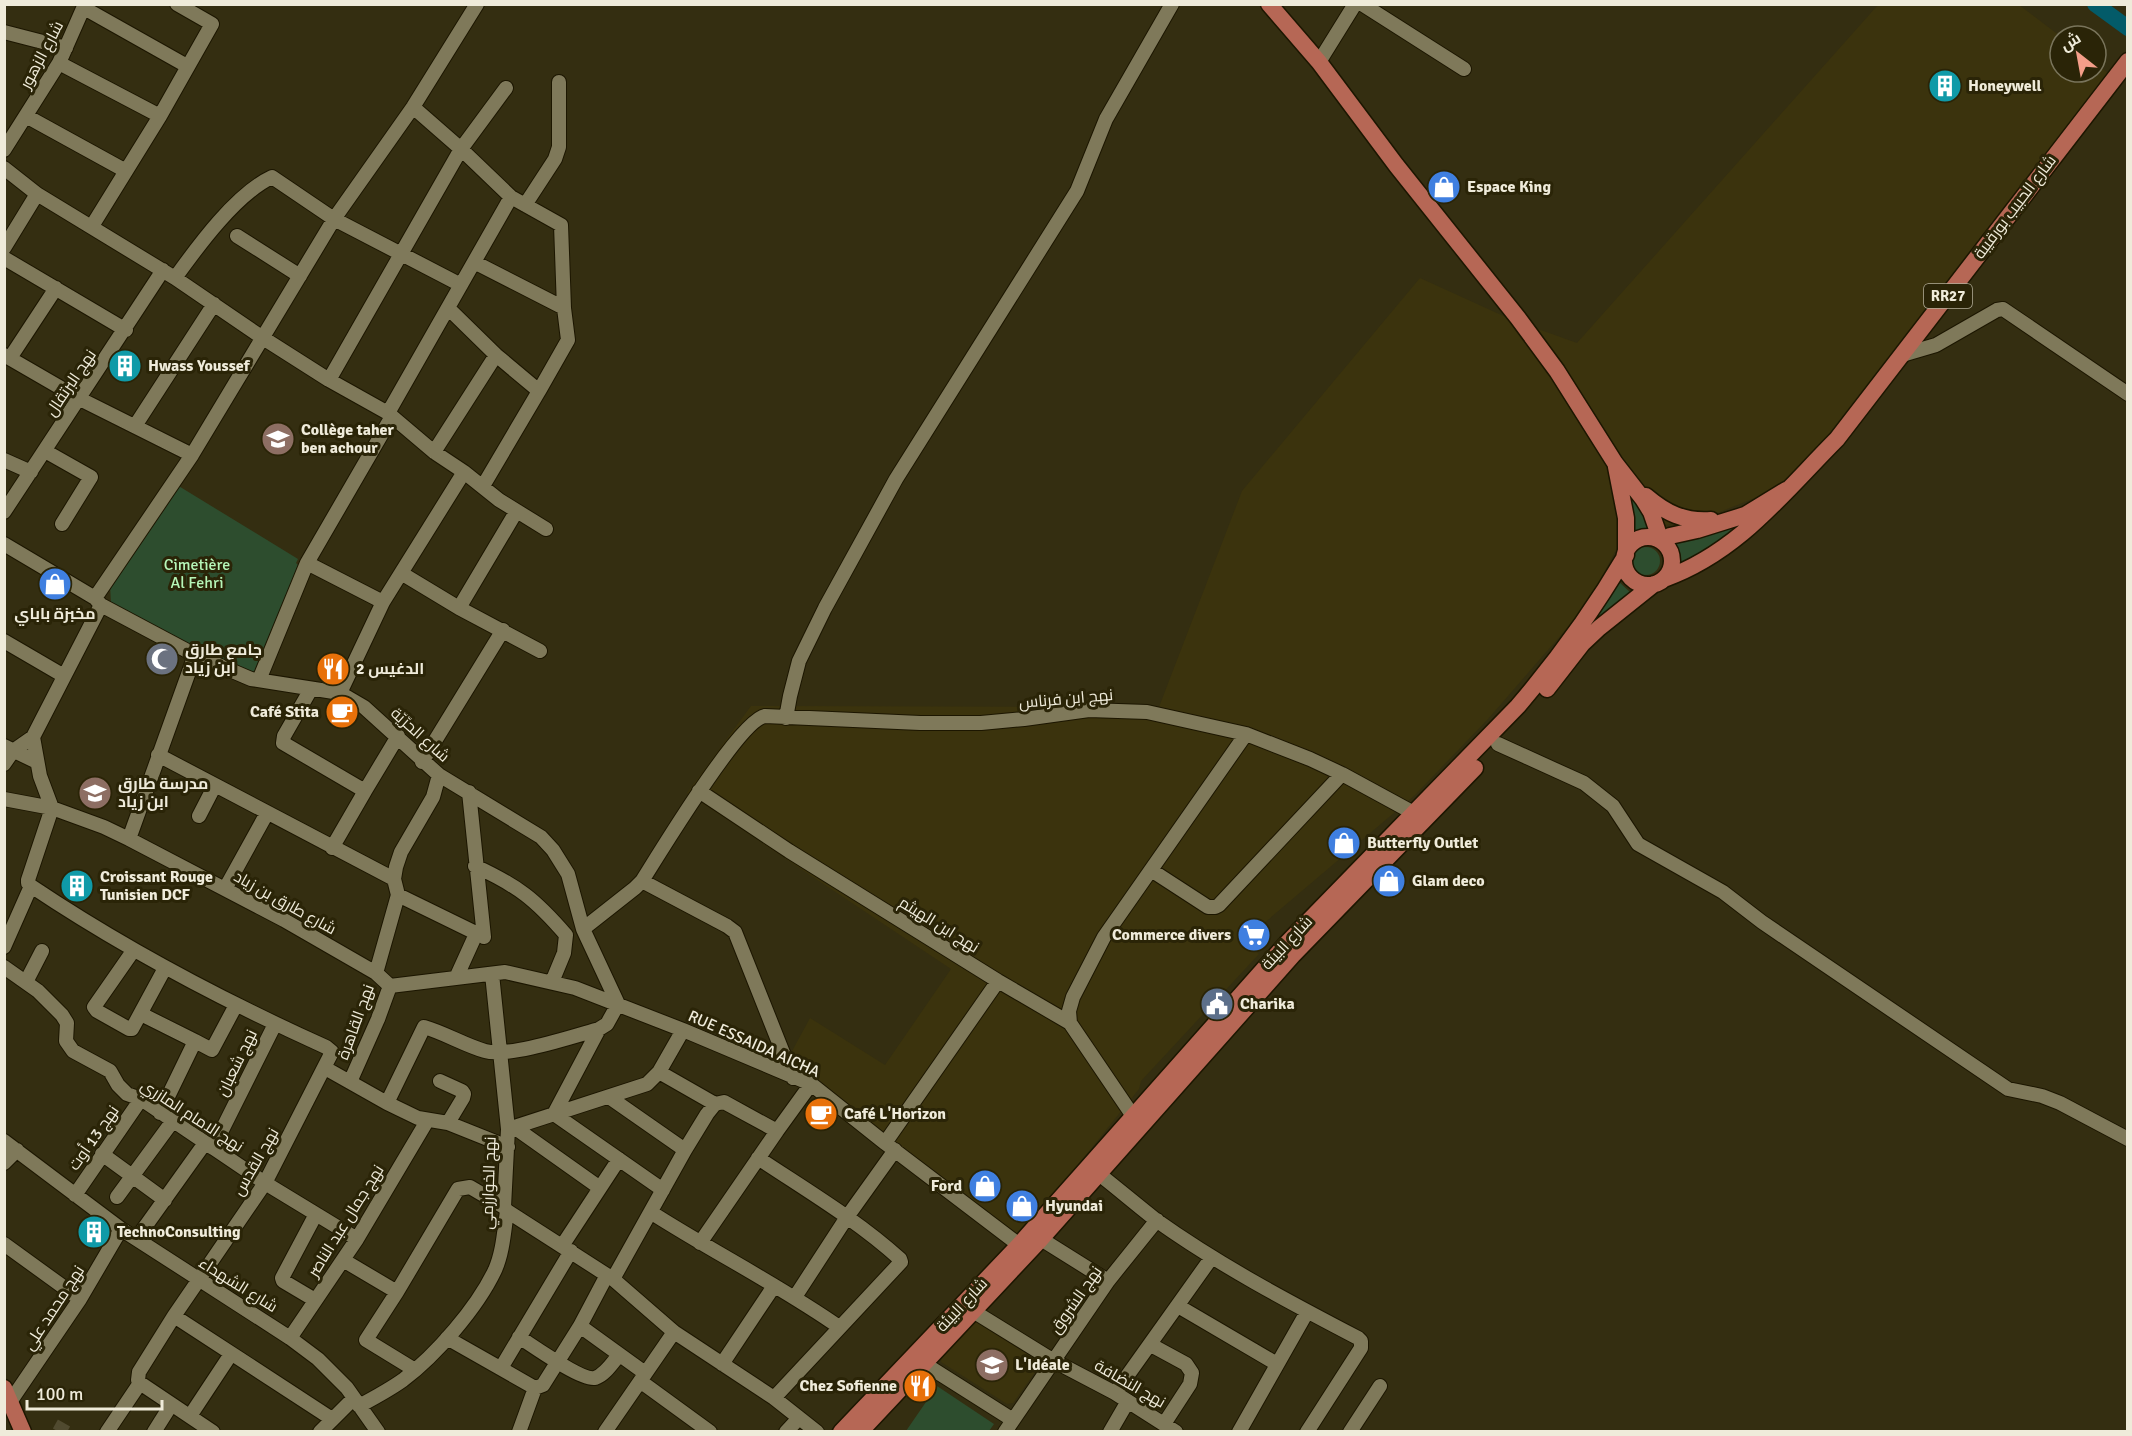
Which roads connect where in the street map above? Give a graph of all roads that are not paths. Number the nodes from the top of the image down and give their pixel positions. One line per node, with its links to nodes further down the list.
1 (177, 4): 14 (street)
2 (477, 4): 18 (street)
3 (1172, 4): 87 (street)
4 (1269, 4): 12 (main road)
5 (1355, 4): 12 (street)
6 (1362, 4): 8 (street)
7 (85, 6): 10 (street, شارع الزهور); 14 (street)
8 (1381, 10): 15 (street)
9 (4, 32): 10 (street)
10 (66, 48): 13 (street, شارع الزهور)
11 (2127, 61): 47 (main road, شارع الحبيب بورقيبة / RR27)
12 (1319, 62): 59 (main road)
13 (59, 63): 19 (street, شارع الزهور); 20 (street)
14 (187, 66): 20 (street)
15 (1464, 69)
16 (559, 82): 29 (street)
17 (506, 88): 23 (street)
18 (413, 107): 23 (street); 30 (street)
19 (26, 116): 22 (street, شارع الزهور); 26 (street)
20 (160, 116): 26 (street)
21 (4, 123): 22 (street)
22 (18, 129): 24 (street, شارع الزهور)
23 (461, 149): 28 (street); 34 (street)
24 (4, 150)
25 (4, 168): 27 (street)
26 (126, 171): 31 (street)
27 (37, 194): 31 (street); 33 (street)
28 (511, 197): 29 (street); 36 (street)
29 (525, 205): 43 (street)
30 (334, 219): 34 (street); 37 (street, نهج البرتقال); 38 (street)
31 (92, 226): 37 (street)
32 (237, 236): 38 (street)
33 (4, 248)
34 (401, 253): 39 (street); 49 (street)
35 (4, 258): 40 (street)
36 (474, 262): 39 (street); 43 (street)
37 (169, 274): 41 (street); 44 (street, نهج البرتقال)
38 (300, 276): 45 (street)
39 (461, 285): 42 (street)
40 (56, 288): 44 (street); 48 (street)
41 (214, 304): 45 (street); 54 (street)
42 (448, 308): 46 (street); 53 (street)
43 (564, 309): 50 (street)
44 (126, 330): 52 (street, نهج البرتقال)
45 (263, 338): 49 (street); 57 (street)
46 (496, 355): 50 (street); 56 (street)
47 (1902, 355): 51 (street); 64 (main road, شارع الحبيب بورقيبة / RR27)
48 (8, 357): 52 (street)
49 (329, 380): 53 (street)
50 (539, 391): 62 (street)
51 (2127, 394)
52 (80, 399): 54 (street); 55 (street, نهج البرتقال)
53 (389, 416): 56 (street); 73 (street)
54 (135, 426): 57 (street)
55 (45, 452): 60 (street, نهج البرتقال); 68 (street)
56 (435, 452): 61 (street)
57 (192, 455): 76 (street)
58 (4, 460): 60 (street)
59 (1615, 463): 63 (main road); 72 (main road)
60 (31, 472): 66 (street, نهج البرتقال)
61 (464, 472): 62 (street); 74 (street)
62 (483, 486): 67 (street)
63 (1635, 486): 65 (main road); 70 (main road)
64 (1786, 490): 65 (main road, RR27); 75 (main road, RR27)
65 (1758, 506): 70 (main road, RR27)
66 (4, 512)
67 (516, 512): 69 (street); 78 (street)
68 (62, 524)
69 (546, 530)
70 (1661, 541): 72 (main road, RR27); 75 (main road)
71 (4, 544): 76 (street, شارع الحرّيّة)
72 (1626, 553): 75 (main road); 107 (main road, شارع البيئة / RR27)
73 (307, 563): 77 (street); 84 (street)
74 (401, 573): 77 (street); 78 (street)
75 (1659, 582): 91 (main road, شارع البيئة / RR27)
76 (98, 602): 82 (street, شارع الحرّيّة); 83 (street)
77 (383, 602): 86 (street)
78 (459, 608): 79 (street)
79 (502, 630): 81 (street); 95 (street)
80 (4, 641): 83 (street)
81 (540, 651)
82 (195, 655): 84 (street, شارع الحرّيّة); 93 (street)
83 (64, 675): 90 (street)
84 (258, 680): 85 (street, شارع الحرّيّة)
85 (311, 689): 86 (street, شارع الحرّيّة); 100 (street)
86 (340, 693): 89 (street, شارع الحرّيّة)
87 (786, 718): 88 (street, نهج ابن فرناس); 101 (street, نهج ابن فرناس)
88 (1246, 734): 97 (street, نهج ابن فرناس); 111 (street)
89 (398, 736): 95 (street, شارع الحرّيّة); 100 (street)
90 (33, 737): 92 (street); 94 (street)
91 (1497, 744): 107 (main road, شارع البيئة / RR27); 158 (street)
92 (9, 748): 94 (street); 96 (street)
93 (158, 755): 99 (street); 108 (street)
94 (37, 762): 104 (street)
95 (422, 762): 98 (street, شارع الحرّيّة)
96 (4, 764)
97 (1342, 774): 107 (street, نهج ابن فرناس); 111 (street)
98 (440, 775): 102 (street, شارع الحرّيّة); 112 (street, نهج القاهرة)
99 (215, 785): 105 (street); 106 (street)
100 (365, 791): 109 (street)
101 (699, 791): 113 (street); 127 (street, نهج ابن الهيثم)
102 (469, 792): 110 (street); 117 (street, شارع الحرّيّة)
103 (4, 799): 104 (street, شارع طارق بن زياد)
104 (52, 808): 108 (street, شارع طارق بن زياد); 114 (street)
105 (267, 813): 109 (street); 115 (street)
106 (199, 816)
107 (1419, 816): 152 (main road, شارع البيئة / RR27); 169 (main road, شارع البيئة / RR27)
108 (129, 839): 115 (street, شارع طارق بن زياد)
109 (332, 848): 112 (street)
110 (475, 866): 118 (street); 129 (street)
111 (1151, 870): 134 (street)
112 (394, 879): 116 (street, نهج القاهرة)
113 (642, 881): 117 (street); 142 (street)
114 (31, 886): 119 (street); 121 (street)
115 (225, 889): 124 (street, شارع طارق بن زياد)
116 (398, 895): 118 (street); 124 (street, نهج القاهرة)
117 (583, 929): 131 (street, شارع الحرّيّة)
118 (480, 936): 126 (street)
119 (4, 947)
120 (42, 951): 128 (street)
121 (133, 951): 123 (street); 133 (street)
122 (4, 967): 128 (street)
123 (165, 968): 132 (street); 133 (street)
124 (376, 973): 130 (street, نهج القاهرة)
125 (492, 974): 126 (street, RUE ESSAIDA AICHA); 129 (street, RUE ESSAIDA AICHA); 139 (street, نهج الخوارزمي)
126 (456, 978): 130 (street, RUE ESSAIDA AICHA)
127 (998, 981): 134 (street, نهج ابن الهيثم); 162 (street)
128 (26, 982): 147 (street, نهج الامام المازري)
129 (552, 982): 131 (street, RUE ESSAIDA AICHA)
130 (390, 986): 144 (street, نهج القاهرة)
131 (618, 1004): 136 (street); 137 (street, RUE ESSAIDA AICHA)
132 (236, 1005): 135 (street); 138 (street)
133 (141, 1014): 138 (street)
134 (1070, 1023): 152 (street, نهج ابن الهيثم)
135 (275, 1024): 140 (street, نهج القدس); 160 (street, نهج شعبان)
136 (599, 1029): 139 (street); 151 (street)
137 (683, 1030): 141 (street); 142 (street, RUE ESSAIDA AICHA)
138 (195, 1041): 150 (street)
139 (501, 1053): 148 (street); 156 (street, نهج الخوارزمي)
140 (325, 1068): 144 (street); 171 (street, نهج القدس)
141 (659, 1072): 146 (street); 149 (street)
142 (793, 1078): 145 (street, RUE ESSAIDA AICHA)
143 (440, 1081): 155 (street)
144 (350, 1082): 148 (street)
145 (811, 1084): 157 (street); 162 (street, RUE ESSAIDA AICHA)
146 (609, 1097): 151 (street); 164 (street)
147 (141, 1100): 150 (street, نهج الامام المازري); 165 (street, نهج 13 أوت)
148 (387, 1103): 153 (street)
149 (715, 1104): 157 (street); 164 (street)
150 (160, 1113): 154 (street, نهج الامام المازري)
151 (554, 1114): 156 (street); 167 (street)
152 (1133, 1116): 189 (main road, شارع البيئة / RR27)
153 (427, 1121): 155 (street); 184 (street, نهج جمال عبد الناصر)
154 (172, 1122): 160 (street, نهج الامام المازري); 170 (street)
155 (448, 1123): 161 (street)
156 (511, 1128): 161 (street, نهج الخوارزمي); 172 (street)
157 (777, 1131): 166 (street)
158 (2127, 1139)
159 (4, 1141): 163 (street, شارع الشهداء)
160 (209, 1146): 171 (street, نهج الامام المازري); 176 (street, نهج شعبان)
161 (508, 1147): 177 (street, نهج الخوارزمي)
162 (890, 1147): 180 (street); 189 (street, RUE ESSAIDA AICHA)
163 (17, 1150): 168 (street); 174 (street, شارع الشهداء)
164 (685, 1150): 173 (street)
165 (102, 1154): 170 (street); 174 (street, نهج 13 أوت)
166 (758, 1158): 180 (street); 186 (street)
167 (619, 1160): 172 (street); 173 (street)
168 (4, 1163)
169 (1099, 1174): 181 (street); 185 (main road, شارع البيئة / RR27)
170 (132, 1177): 175 (street); 176 (street)
171 (265, 1183): 179 (street, نهج الامام المازري); 193 (street, نهج القدس)
172 (600, 1188): 188 (street)
173 (663, 1190): 178 (street)
174 (75, 1195): 182 (street, شارع الشهداء)
175 (117, 1197)
176 (165, 1200): 183 (street, نهج شعبان)
177 (506, 1209): 188 (street); 196 (street); 209 (street, نهج الخوارزمي)
178 (651, 1213): 186 (street); 192 (street)
179 (316, 1214): 184 (street, نهج الامام المازري); 199 (street)
180 (847, 1217): 197 (street); 205 (street)
181 (1157, 1220): 190 (street); 194 (street, نهج الشروق)
182 (121, 1229): 183 (street, شارع الشهداء); 198 (street, نهج محمد علي)
183 (137, 1238): 193 (street, شارع الشهداء)
184 (357, 1239): 191 (street, نهج جمال عبد الناصر)
185 (1041, 1239): 189 (main road, شارع البيئة / RR27); 194 (street)
186 (700, 1243): 195 (street)
187 (4, 1244): 198 (street)
188 (566, 1249): 192 (street); 207 (street)
189 (1024, 1249): 201 (main road, شارع البيئة / RR27); 247 (main road, شارع البيئة / RR27)
190 (1212, 1257): 200 (street); 202 (street)
191 (343, 1260): 196 (street); 199 (street, نهج جمال عبد الناصر)
192 (610, 1277): 204 (street); 206 (street)
193 (199, 1280): 203 (street, نهج القدس); 208 (street, شارع الشهداء)
194 (1108, 1281): 214 (street, نهج الشروق)
195 (774, 1286): 197 (street); 216 (street)
196 (397, 1292): 219 (street)
197 (795, 1297): 205 (street)
198 (80, 1299): 225 (street, نهج محمد علي)
199 (315, 1300): 208 (street, نهج جمال عبد الناصر)
200 (1178, 1305): 210 (street); 217 (street)
201 (973, 1311): 214 (street, نهج النضافة); 215 (main road, شارع البيئة / RR27)
202 (1307, 1312): 217 (street); 251 (street)
203 (174, 1316): 211 (street); 221 (street, نهج القدس)
204 (580, 1326): 212 (street); 213 (street)
205 (838, 1327): 226 (street)
206 (674, 1332): 216 (street); 220 (street)
207 (519, 1337): 213 (street); 218 (street)
208 (290, 1338): 228 (street, شارع الشهداء)
209 (447, 1338): 218 (street); 219 (street, نهج الخوارزمي)
210 (1151, 1345): 224 (street); 233 (street)
211 (231, 1354): 230 (street); 232 (street)
212 (619, 1355): 213 (street); 220 (street)
213 (558, 1361): 223 (street)
214 (1054, 1361): 224 (street, نهج النضافة); 234 (street, نهج الشروق)
215 (923, 1363): 234 (street); 236 (main road, شارع البيئة / RR27)
216 (722, 1364): 226 (street)
217 (1277, 1364): 250 (street)
218 (501, 1368): 223 (street)
219 (415, 1370): 228 (street, نهج الخوارزمي)
220 (642, 1377): 235 (street); 244 (street)
221 (140, 1383): 229 (street); 238 (street, نهج القدس)
222 (1380, 1386): 252 (street)
223 (535, 1388): 243 (street)
224 (1116, 1393): 227 (street, نهج النضافة)
225 (7, 1395): 237 (main road)
226 (774, 1398): 231 (street)
227 (1128, 1401): 233 (street, نهج النضافة); 248 (street)
228 (357, 1402): 232 (street, نهج الخوارزمي); 242 (street, شارع الشهداء)
229 (171, 1405): 230 (street); 239 (street)
230 (190, 1416): 240 (street)
231 (799, 1418): 245 (street); 246 (street)
232 (332, 1419): 241 (street, نهج الخوارزمي)
233 (1164, 1424): 249 (street, نهج النضافة)
234 (1009, 1426)
235 (703, 1429)
236 (869, 1429)
237 (23, 1431)
238 (107, 1431)
239 (154, 1431)
240 (211, 1431)
241 (320, 1431)
242 (378, 1431)
243 (519, 1431)
244 (604, 1431)
245 (786, 1431)
246 (817, 1431)
247 (841, 1431)
248 (1110, 1431)
249 (1176, 1431)
250 (1239, 1431)
251 (1307, 1431)
252 (1350, 1431)

